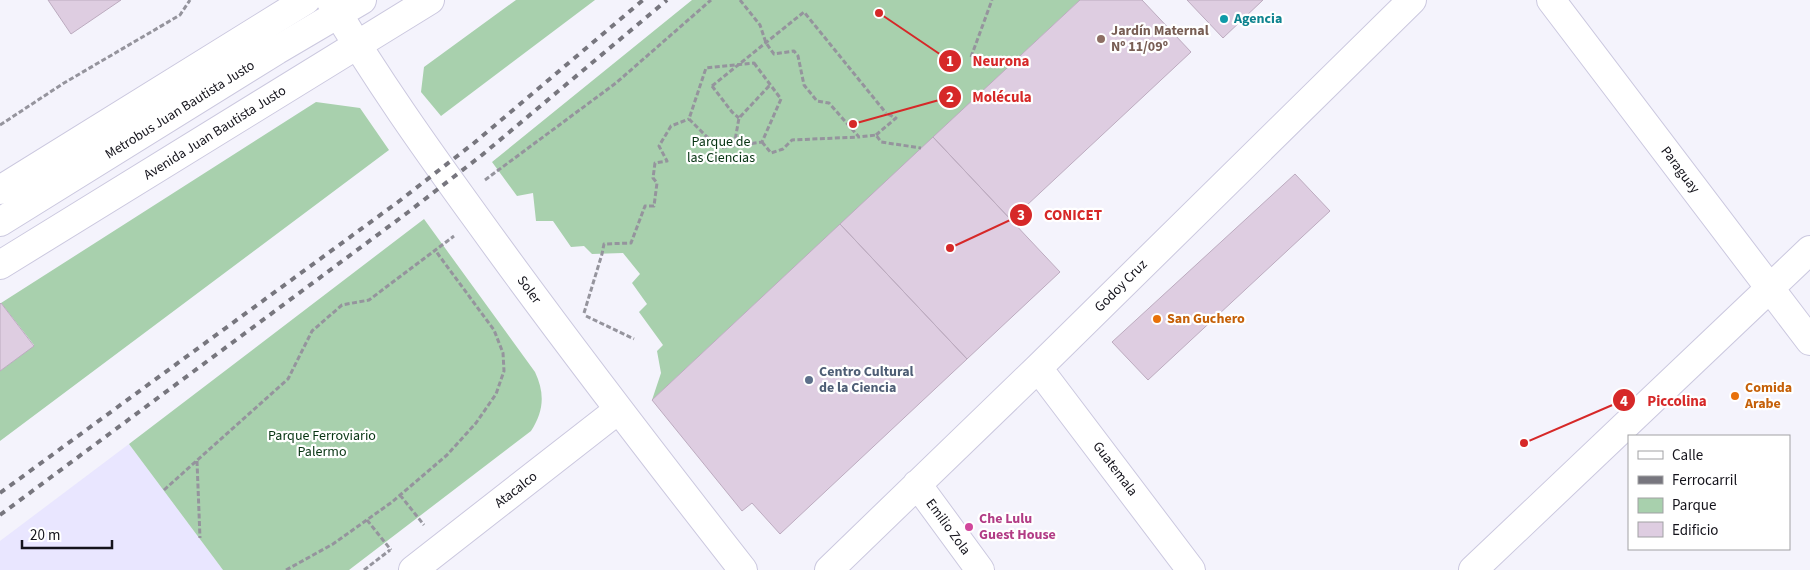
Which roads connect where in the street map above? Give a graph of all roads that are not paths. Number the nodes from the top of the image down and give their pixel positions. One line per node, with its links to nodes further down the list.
1 (306, 0): 8 (street)
2 (362, 0): 6 (street, Metrobus Juan Bautista Justo)
3 (430, 0): 7 (street, Avenida Juan Bautista Justo)
4 (1412, 0): 14 (street, Godoy Cruz)
5 (1551, 0): 12 (street, Paraguay)
6 (334, 7): 7 (street, Soler); 9 (street, Metrobus Juan Bautista Justo)
7 (356, 46): 11 (street, Avenida Juan Bautista Justo); 15 (street, Soler)
8 (0, 190)
9 (0, 222)
10 (1810, 250): 12 (street)
11 (0, 266)
12 (1770, 288): 13 (street, Paraguay); 22 (street)
13 (1810, 341)
14 (1038, 368): 16 (street, Godoy Cruz); 21 (street, Guatemala)
15 (618, 410): 17 (street, Atacalco); 18 (street, Soler)
16 (917, 484): 19 (street, Godoy Cruz); 20 (street, Emilio Zola)
17 (413, 570)
18 (743, 570)
19 (829, 570)
20 (980, 570)
21 (1191, 570)
22 (1473, 570)

